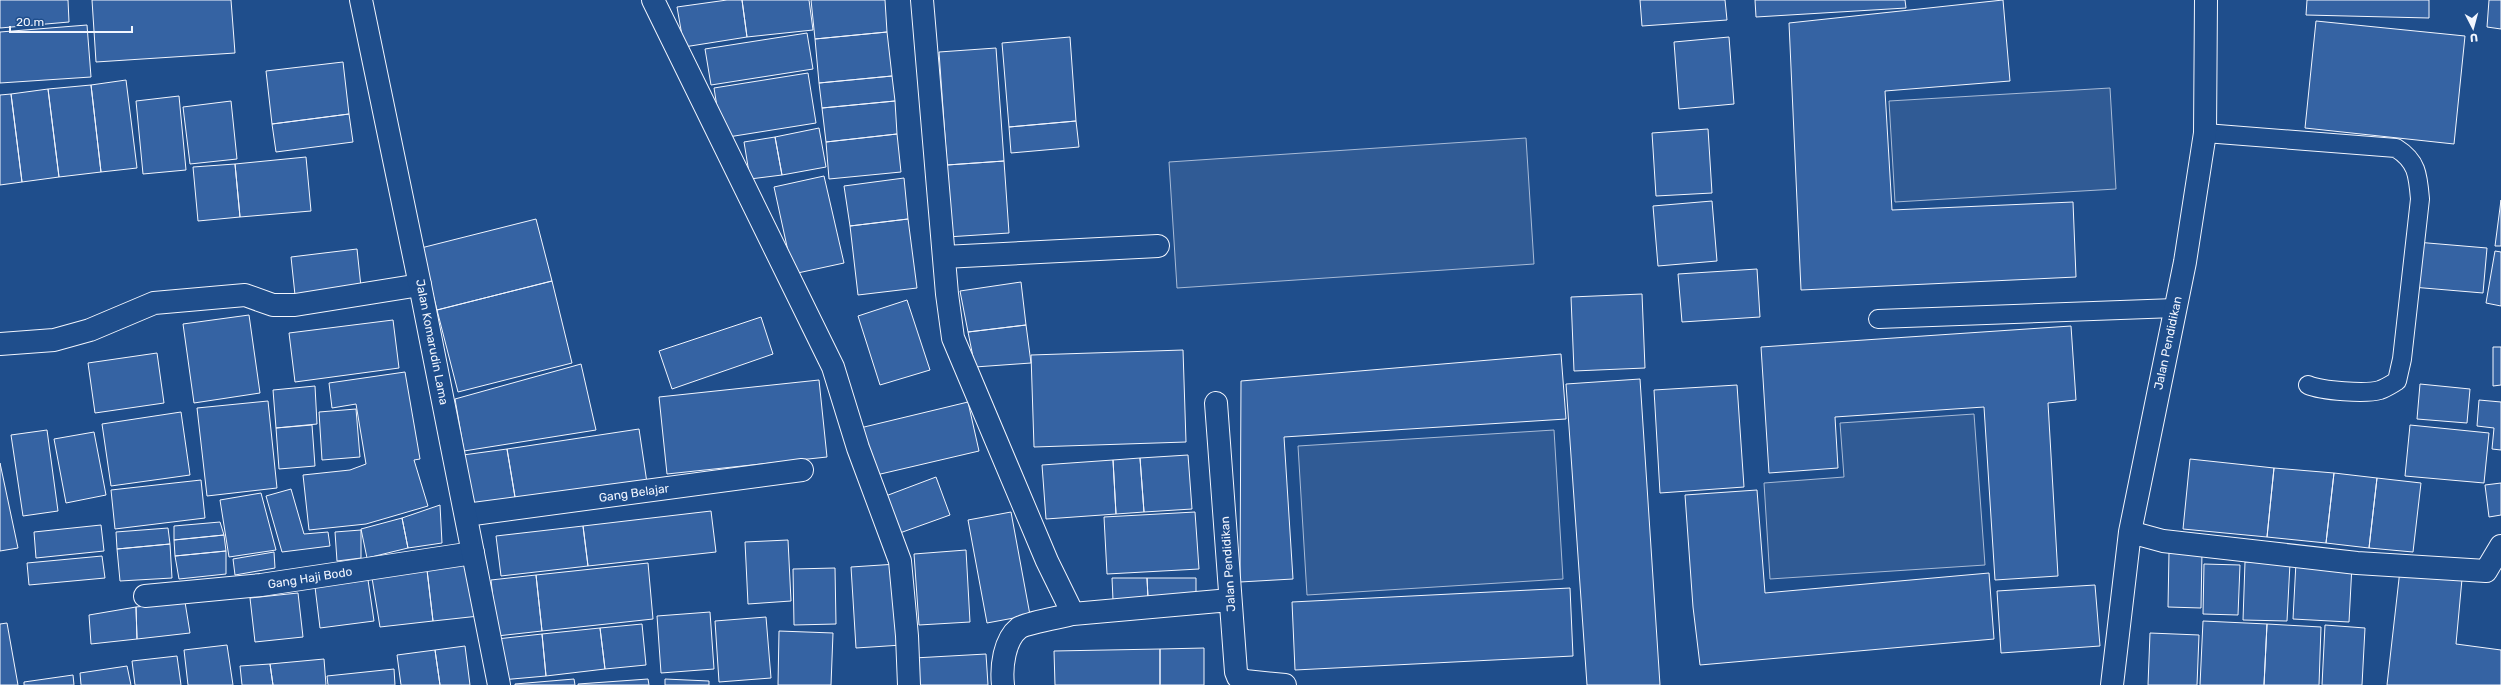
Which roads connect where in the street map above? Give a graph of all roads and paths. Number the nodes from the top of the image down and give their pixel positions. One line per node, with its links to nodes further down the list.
1 (360, 0): 8 (street, Jalan Komarudin Lama)
2 (653, 0): 23 (street)
3 (922, 0): 7 (street)
4 (2206, 0): 5 (street, Jalan Pendidikan)
5 (2205, 133): 9 (street, Jalan Pendidikan); 12 (lane)
6 (1158, 246): 7 (street)
7 (944, 257): 21 (street)
8 (420, 285): 11 (street); 15 (street, Jalan Komarudin Lama)
9 (2174, 308): 10 (lane); 16 (street, Jalan Pendidikan)
10 (1878, 320)
11 (0, 344)
12 (2308, 385)
13 (1216, 403): 20 (street, Jalan Pendidikan)
14 (802, 470): 15 (street, Gang Belajar)
15 (466, 515): 18 (street, Jalan Komarudin Lama)
16 (2130, 532): 17 (street); 26 (street, Jalan Pendidikan)
17 (2501, 546)
18 (473, 553): 19 (street, Gang Haji Bodo); 22 (street, Jalan Komarudin Lama)
19 (145, 596)
20 (1230, 600): 21 (street); 25 (street, Jalan Pendidikan)
21 (1073, 614): 24 (street)
22 (498, 685)
23 (909, 685)
24 (1003, 685)
25 (1285, 685)
26 (2112, 685)

